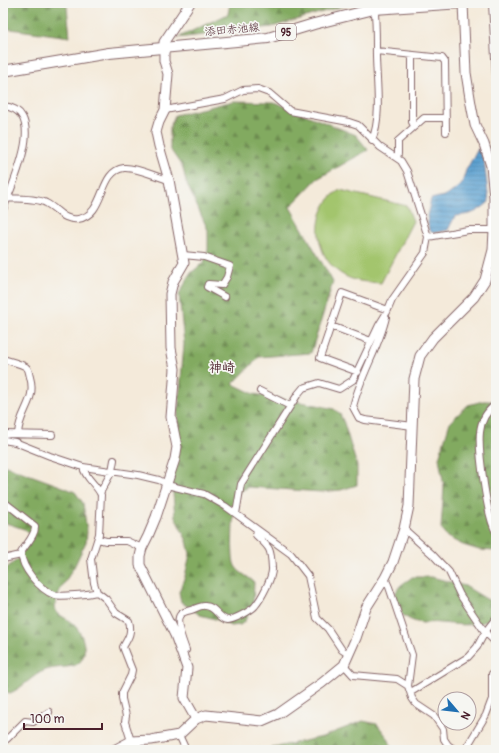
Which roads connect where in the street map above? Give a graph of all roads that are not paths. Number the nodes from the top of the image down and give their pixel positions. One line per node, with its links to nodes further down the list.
1 (190, 3): 5 (street)
2 (463, 3): 4 (main road, 添田赤池線 / 95); 20 (street)
3 (492, 3): 9 (street)
4 (374, 6): 5 (main road, 添田赤池線 / 95); 6 (street)
5 (163, 48): 8 (main road, 添田赤池線 / 95); 11 (street)
6 (376, 51): 7 (street); 15 (street)
7 (412, 55): 12 (street); 13 (street)
8 (3, 71)
9 (496, 76)
10 (3, 106): 18 (street)
11 (165, 110): 15 (street); 17 (street)
12 (446, 118): 13 (street); 14 (street)
13 (414, 126): 16 (street)
14 (446, 132)
15 (372, 140): 16 (street)
16 (396, 158): 21 (street)
17 (169, 180): 18 (street); 22 (street)
18 (7, 198): 19 (street)
19 (3, 210)
20 (495, 230): 21 (street); 32 (street)
21 (428, 237): 24 (street)
22 (183, 255): 23 (street); 40 (street)
23 (224, 297)
24 (387, 311): 25 (street); 26 (street); 32 (street)
25 (331, 326): 26 (street); 28 (street)
26 (371, 341): 28 (street)
27 (3, 359): 34 (street)
28 (358, 372): 31 (street)
29 (260, 391): 31 (street)
30 (496, 404): 46 (street)
31 (290, 406): 43 (street)
32 (413, 426): 44 (street)
33 (3, 434): 34 (street)
34 (18, 434): 35 (street)
35 (52, 435)
36 (3, 440): 38 (street)
37 (114, 460): 39 (street)
38 (83, 467): 39 (street); 41 (street)
39 (112, 471): 40 (street); 41 (street)
40 (166, 483): 43 (street); 48 (street)
41 (100, 493): 47 (street)
42 (3, 501): 49 (street)
43 (236, 514): 45 (street)
44 (404, 529): 51 (street); 54 (street)
45 (257, 530): 56 (street); 57 (street)
46 (496, 532)
47 (98, 539): 48 (street); 52 (street)
48 (142, 548): 56 (street)
49 (21, 555): 50 (street); 52 (street)
50 (3, 559)
51 (385, 578): 57 (street); 60 (street)
52 (97, 592): 65 (street)
53 (496, 618): 54 (street)
54 (485, 632): 55 (street); 60 (street)
55 (496, 643)
56 (181, 652): 62 (street)
57 (348, 654): 58 (street)
58 (344, 665): 60 (street); 62 (street)
59 (492, 674): 69 (street)
60 (410, 689): 68 (street)
61 (49, 712): 64 (street)
62 (196, 719): 63 (street)
63 (179, 735): 65 (street); 67 (street)
64 (3, 740)
65 (131, 741): 66 (street)
66 (114, 750)
67 (186, 750)
68 (455, 750)
69 (465, 750)

